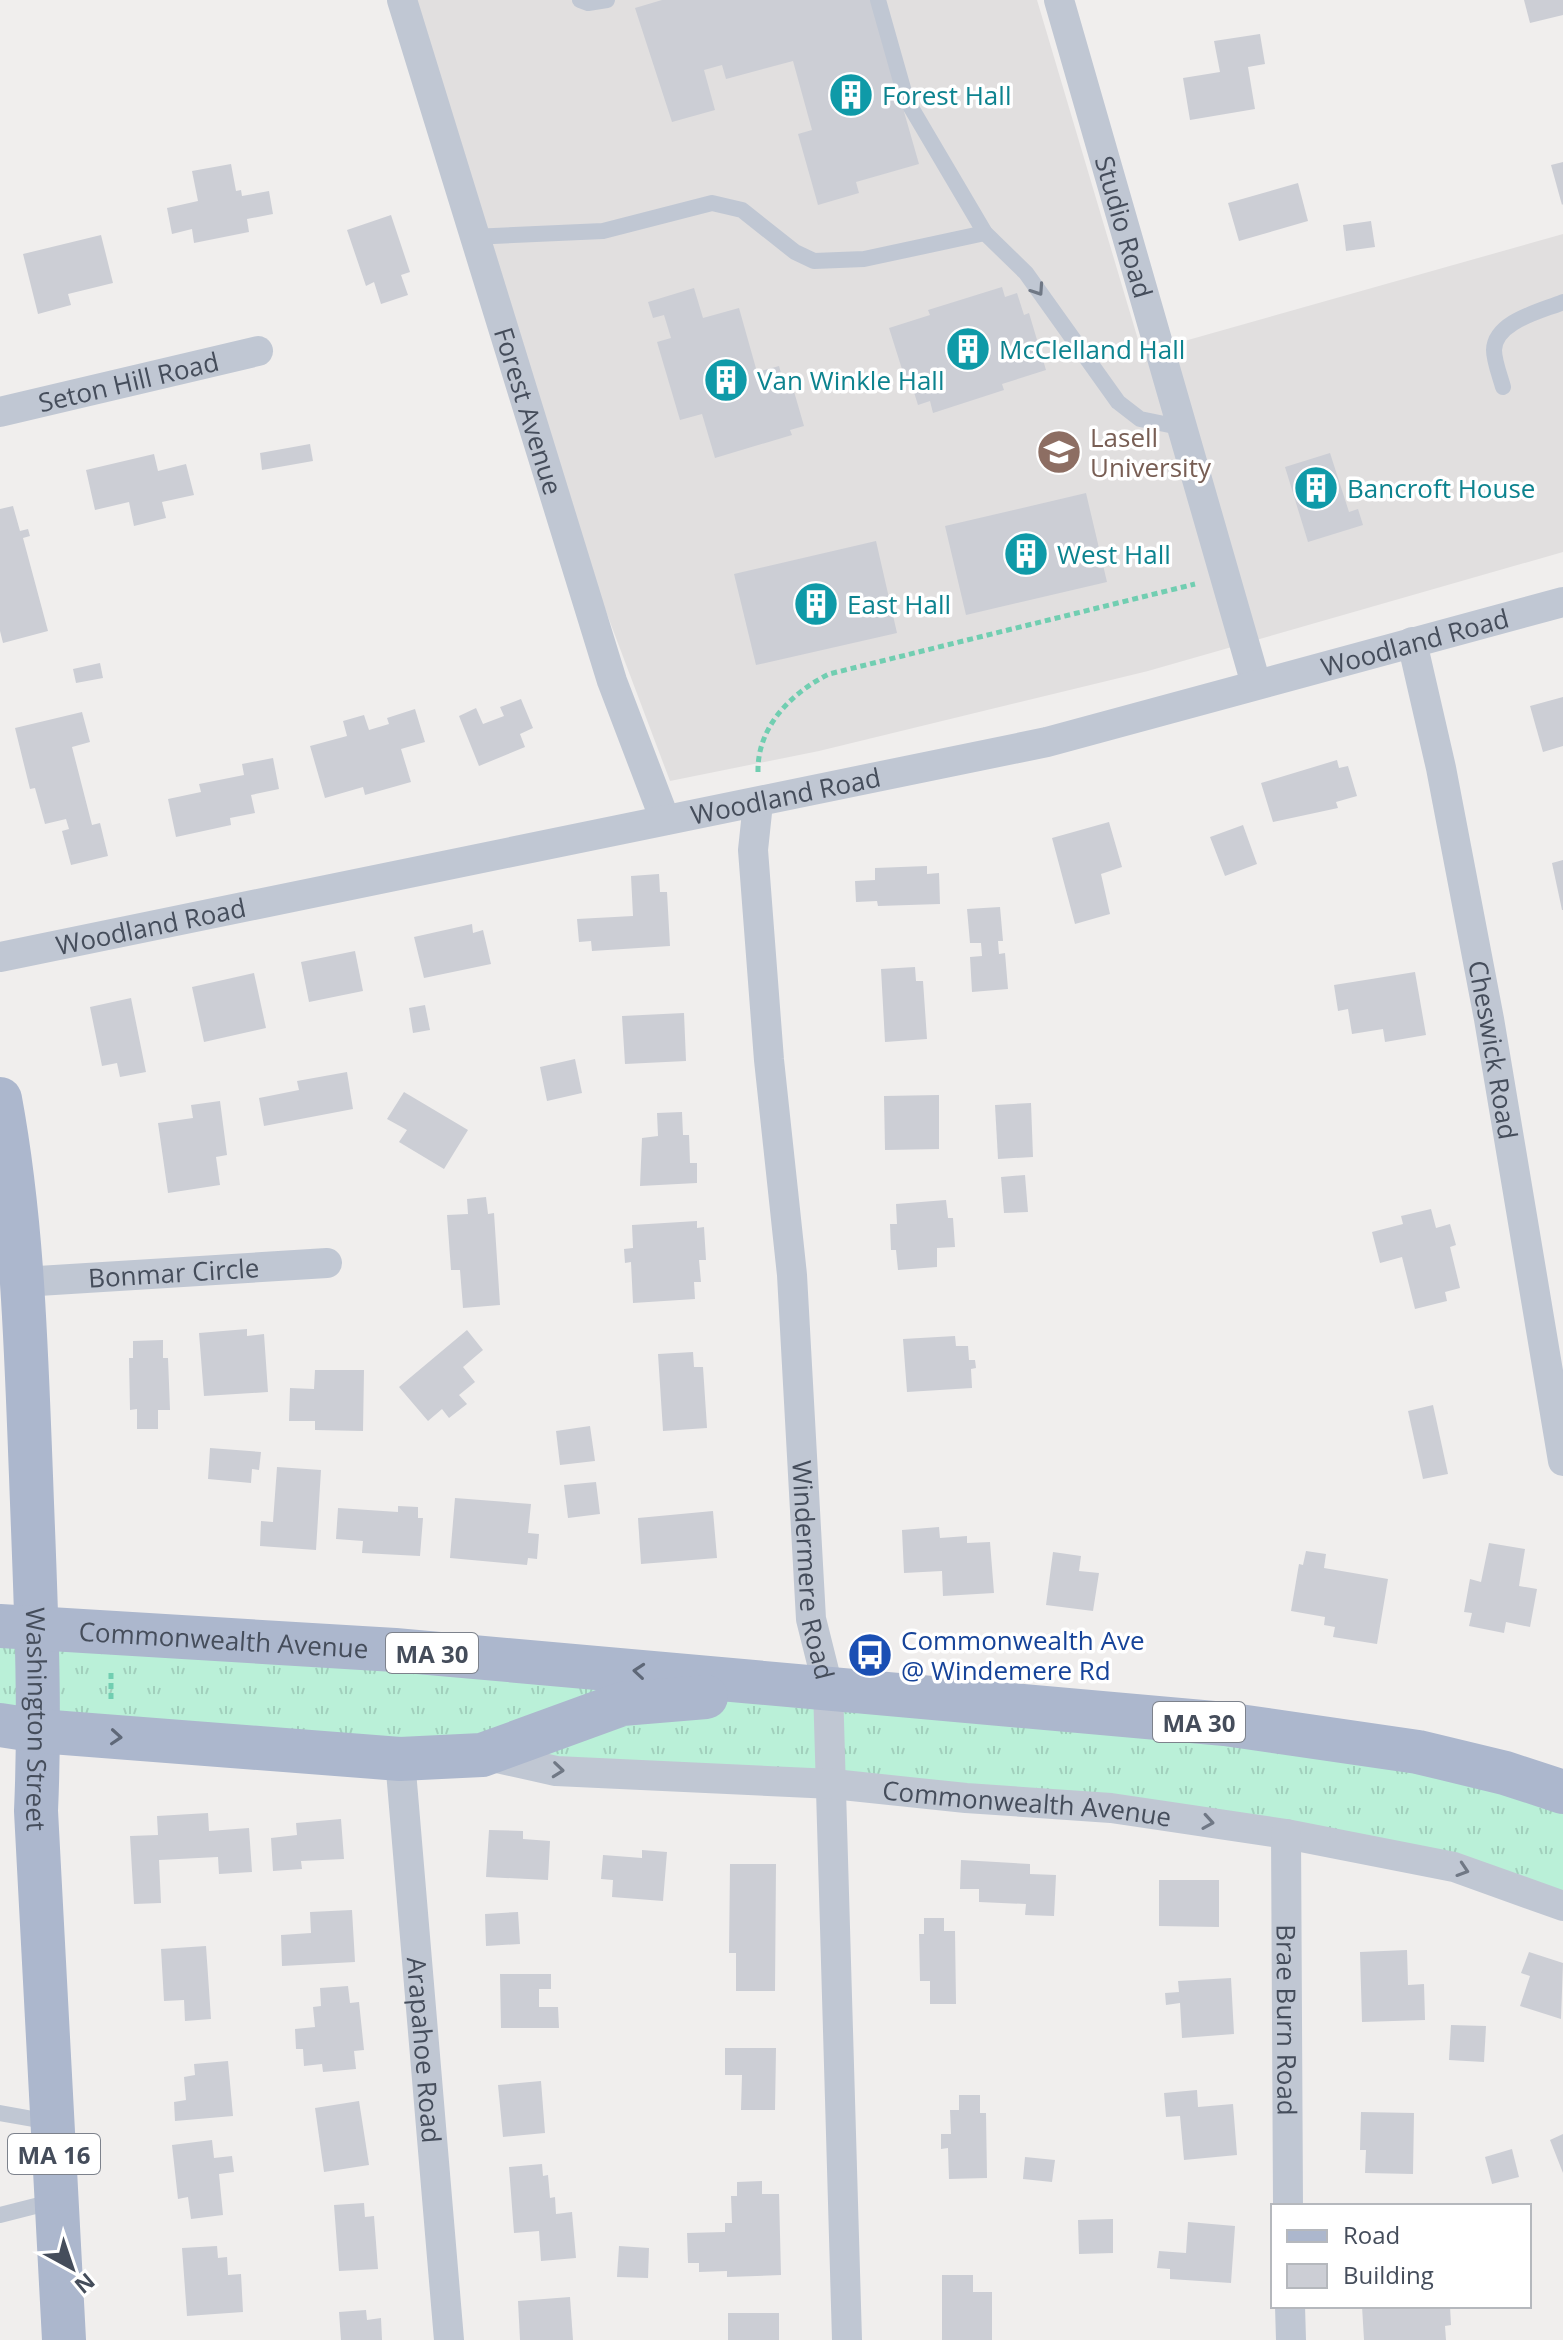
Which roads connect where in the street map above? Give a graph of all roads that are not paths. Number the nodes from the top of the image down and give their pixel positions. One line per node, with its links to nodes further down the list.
1 (402, 0): 7 (street, Forest Avenue)
2 (580, 0): 3 (lane)
3 (607, 0)
4 (878, 0): 6 (lane)
5 (1059, 0): 12 (street, Studio Road)
6 (985, 233): 7 (lane); 12 (lane, one-way to 12)
7 (472, 237): 17 (street, Forest Avenue)
8 (1563, 302): 10 (lane)
9 (258, 351): 11 (street, Seton Hill Road)
10 (1503, 387)
11 (0, 412)
12 (1184, 428): 15 (street, Studio Road)
13 (1563, 602): 14 (street, Woodland Road)
14 (1412, 642): 15 (street, Woodland Road); 22 (street, Cheswick Road)
15 (1256, 684): 16 (street, Woodland Road)
16 (758, 803): 17 (street, Woodland Road); 24 (street, Windermere Road)
17 (665, 820): 18 (street, Woodland Road)
18 (0, 957)
19 (2, 1121): 21 (main road, Washington Street / MA 16)
20 (327, 1263): 21 (street, Bonmar Circle)
21 (22, 1282): 23 (main road, Washington Street / MA 16)
22 (1563, 1461)
23 (17, 1628): 24 (main road, Commonwealth Avenue / MA 30, one-way to 23); 25 (main road, Washington Street / MA 16)
24 (828, 1687): 26 (main road, Commonwealth Avenue / MA 30); 28 (street, Windermere Road); 29 (main road, Commonwealth Avenue / MA 30)
25 (19, 1728): 27 (main road, Commonwealth Avenue / MA 30, one-way to 27); 33 (main road, Washington Street / MA 16)
26 (482, 1755): 27 (main road, Commonwealth Avenue / MA 30); 28 (street, Commonwealth Avenue, one-way to 28)
27 (400, 1759): 39 (street, Arapahoe Road)
28 (833, 1784): 30 (street, Commonwealth Avenue, one-way to 30); 40 (street, Windermere Road)
29 (1563, 1792)
30 (1286, 1834): 31 (street, Commonwealth Avenue, one-way to 31); 35 (street, Brae Burn Road)
31 (1563, 1906)
32 (0, 2113): 33 (lane)
33 (52, 2122): 34 (main road, Washington Street / MA 16)
34 (57, 2201): 36 (lane); 38 (main road, Washington Street / MA 16)
35 (1288, 2204)
36 (0, 2215)
37 (1290, 2308): 41 (street)
38 (64, 2340)
39 (449, 2340)
40 (847, 2340)
41 (1291, 2340)

